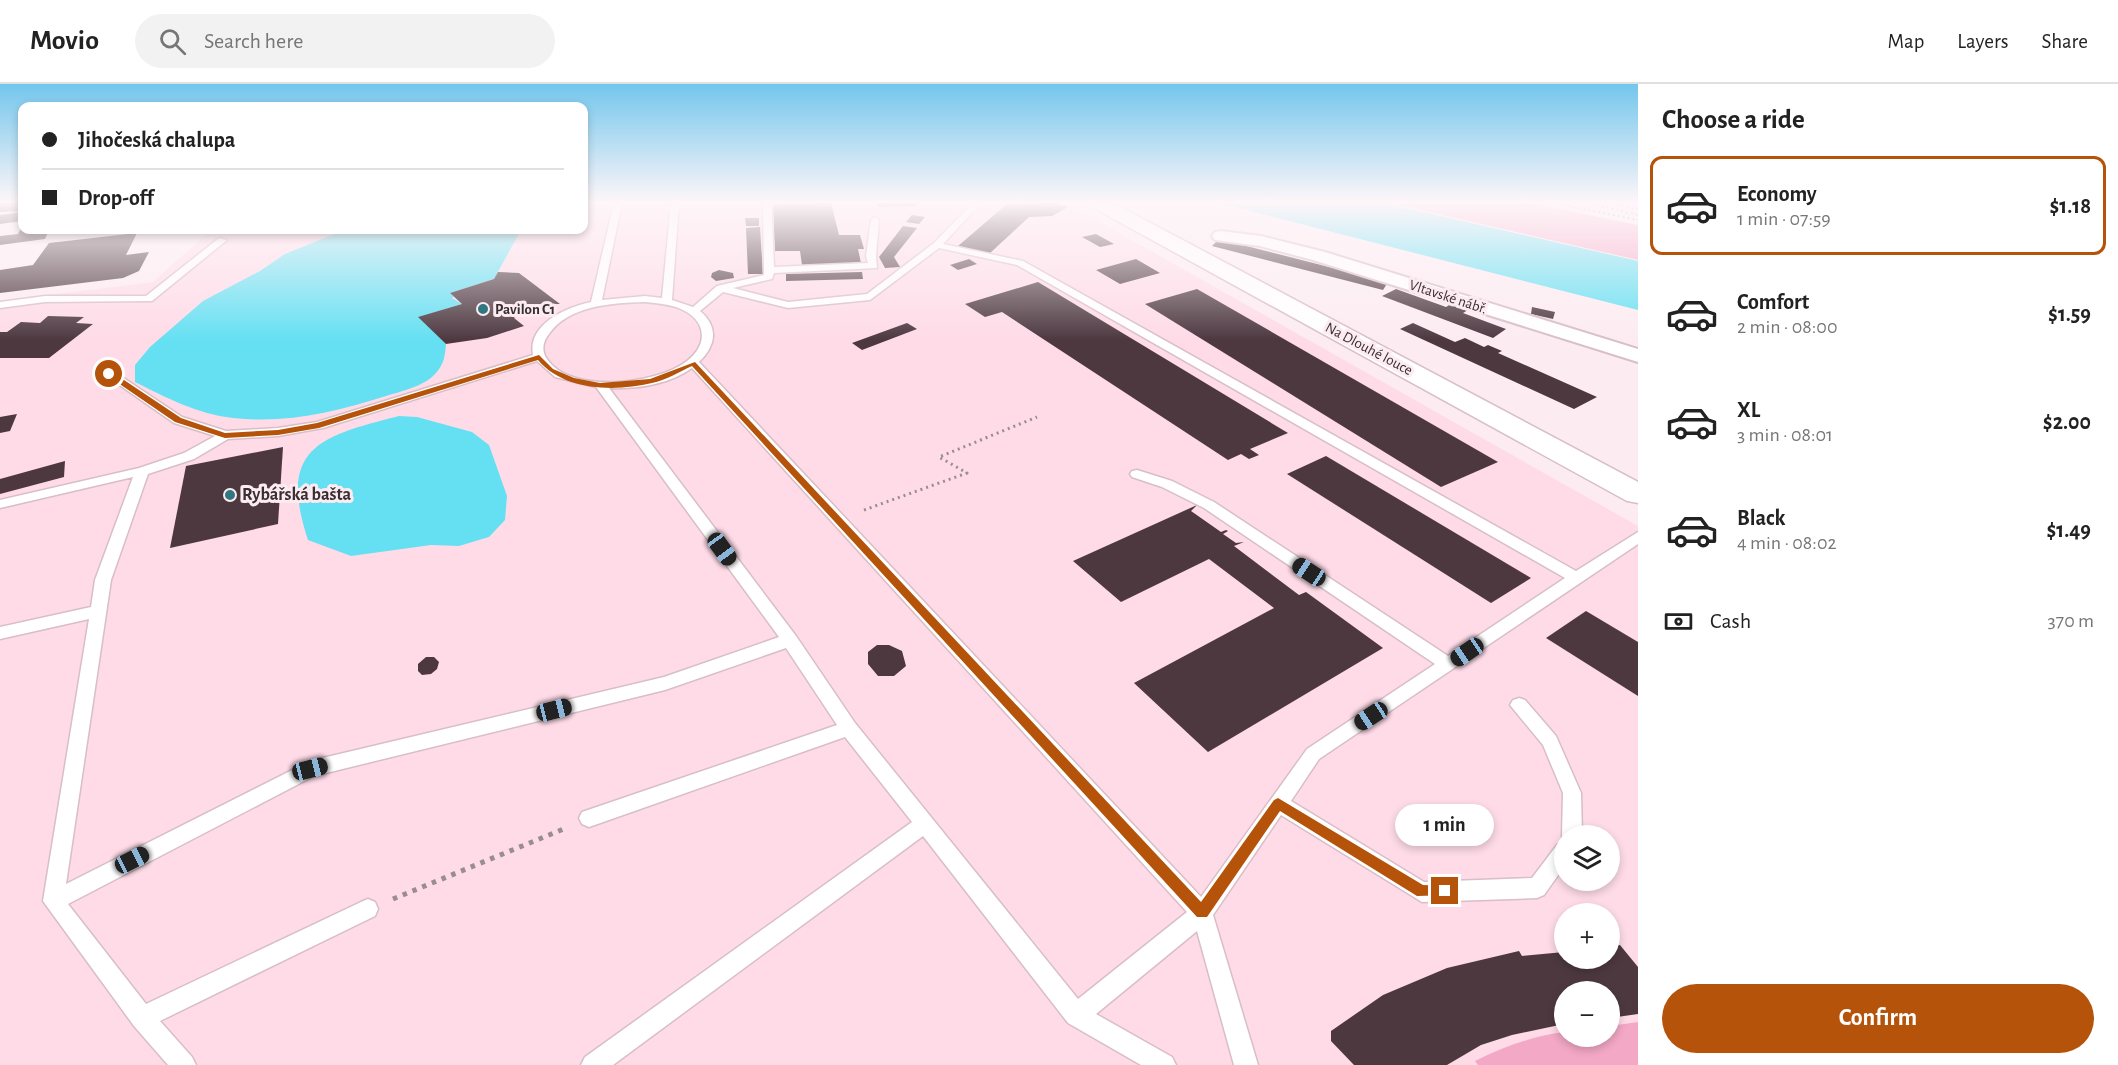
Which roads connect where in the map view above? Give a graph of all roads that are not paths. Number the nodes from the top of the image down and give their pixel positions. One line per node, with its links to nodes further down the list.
1 (211, 249): 14 (lane)
2 (608, 249): 13 (lane)
3 (671, 249): 12 (lane)
4 (768, 249): 10 (lane)
5 (872, 249): 10 (lane)
6 (932, 249): 11 (lane)
7 (959, 249): 27 (lane)
8 (1184, 249): 24 (main road, Na Dlouhé louce)
9 (1291, 249): 16 (street, Vltavské nábř.)
10 (769, 270): 11 (lane)
11 (721, 288): 15 (lane)
12 (667, 302): 13 (lane); 15 (lane)
13 (596, 304): 17 (lane)
14 (0, 305)
15 (694, 312): 18 (lane)
16 (1638, 356)
17 (539, 357): 20 (lane); 21 (lane)
18 (693, 363): 20 (lane); 41 (lane)
19 (109, 374): 21 (lane)
20 (600, 385): 30 (lane)
21 (225, 435): 22 (lane)
22 (142, 471): 25 (lane); 28 (lane)
23 (1137, 474): 31 (lane)
24 (1638, 495)
25 (0, 504)
26 (1636, 542): 27 (lane)
27 (1577, 578): 31 (lane)
28 (100, 610): 29 (lane); 39 (lane)
29 (0, 633)
30 (790, 640): 33 (lane); 39 (lane)
31 (1448, 664): 34 (lane)
32 (1519, 705): 37 (lane)
33 (849, 728): 35 (lane); 36 (lane)
34 (1278, 803): 38 (lane); 41 (lane)
35 (589, 818)
36 (924, 823): 42 (lane); 45 (lane)
37 (1572, 825)
38 (1554, 864)
39 (53, 901): 43 (lane)
40 (368, 909): 43 (lane)
41 (1202, 913): 42 (lane); 47 (lane)
42 (1076, 1015): 46 (lane)
43 (142, 1018): 44 (lane)
44 (184, 1065)
45 (593, 1065)
46 (1164, 1065)
47 (1246, 1065)

